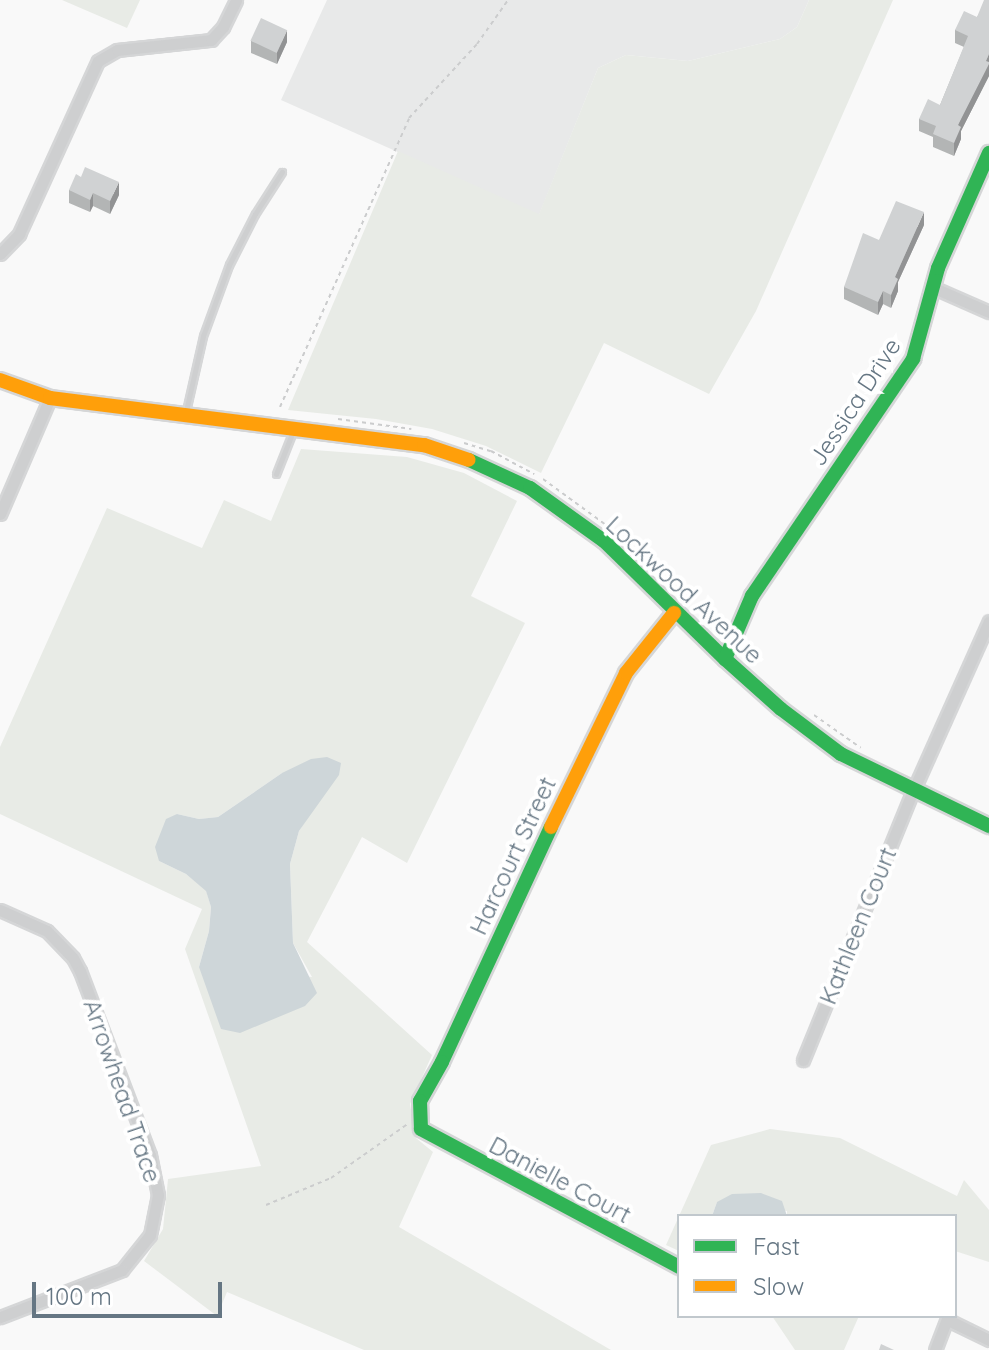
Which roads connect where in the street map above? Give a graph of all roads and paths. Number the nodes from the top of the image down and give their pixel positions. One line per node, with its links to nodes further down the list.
1 (236, 0): 5 (street)
2 (508, 0): 10 (path)
3 (989, 153): 6 (street, Jessica Drive)
4 (282, 172): 11 (lane)
5 (0, 254)
6 (932, 287): 7 (street); 17 (street, Jessica Drive)
7 (989, 312)
8 (0, 380): 9 (street, Lockwood Avenue)
9 (50, 398): 11 (street, Lockwood Avenue); 14 (street)
10 (280, 407)
11 (185, 416): 12 (street, Lockwood Avenue)
12 (293, 430): 13 (lane); 15 (street, Lockwood Avenue)
13 (276, 474)
14 (0, 514)
15 (674, 613): 17 (street, Lockwood Avenue); 22 (street, Harcourt Street)
16 (989, 621): 18 (street, Kathleen Court)
17 (725, 659): 18 (street, Lockwood Avenue)
18 (913, 791): 19 (street, Lockwood Avenue); 21 (street, Kathleen Court)
19 (989, 826)
20 (0, 910): 25 (street, Arrowhead Trace)
21 (803, 1060)
22 (421, 1124): 23 (path); 24 (street, Danielle Court)
23 (266, 1205)
24 (677, 1266)
25 (0, 1317)
26 (948, 1318): 27 (street); 28 (street)
27 (989, 1340)
28 (935, 1350)

